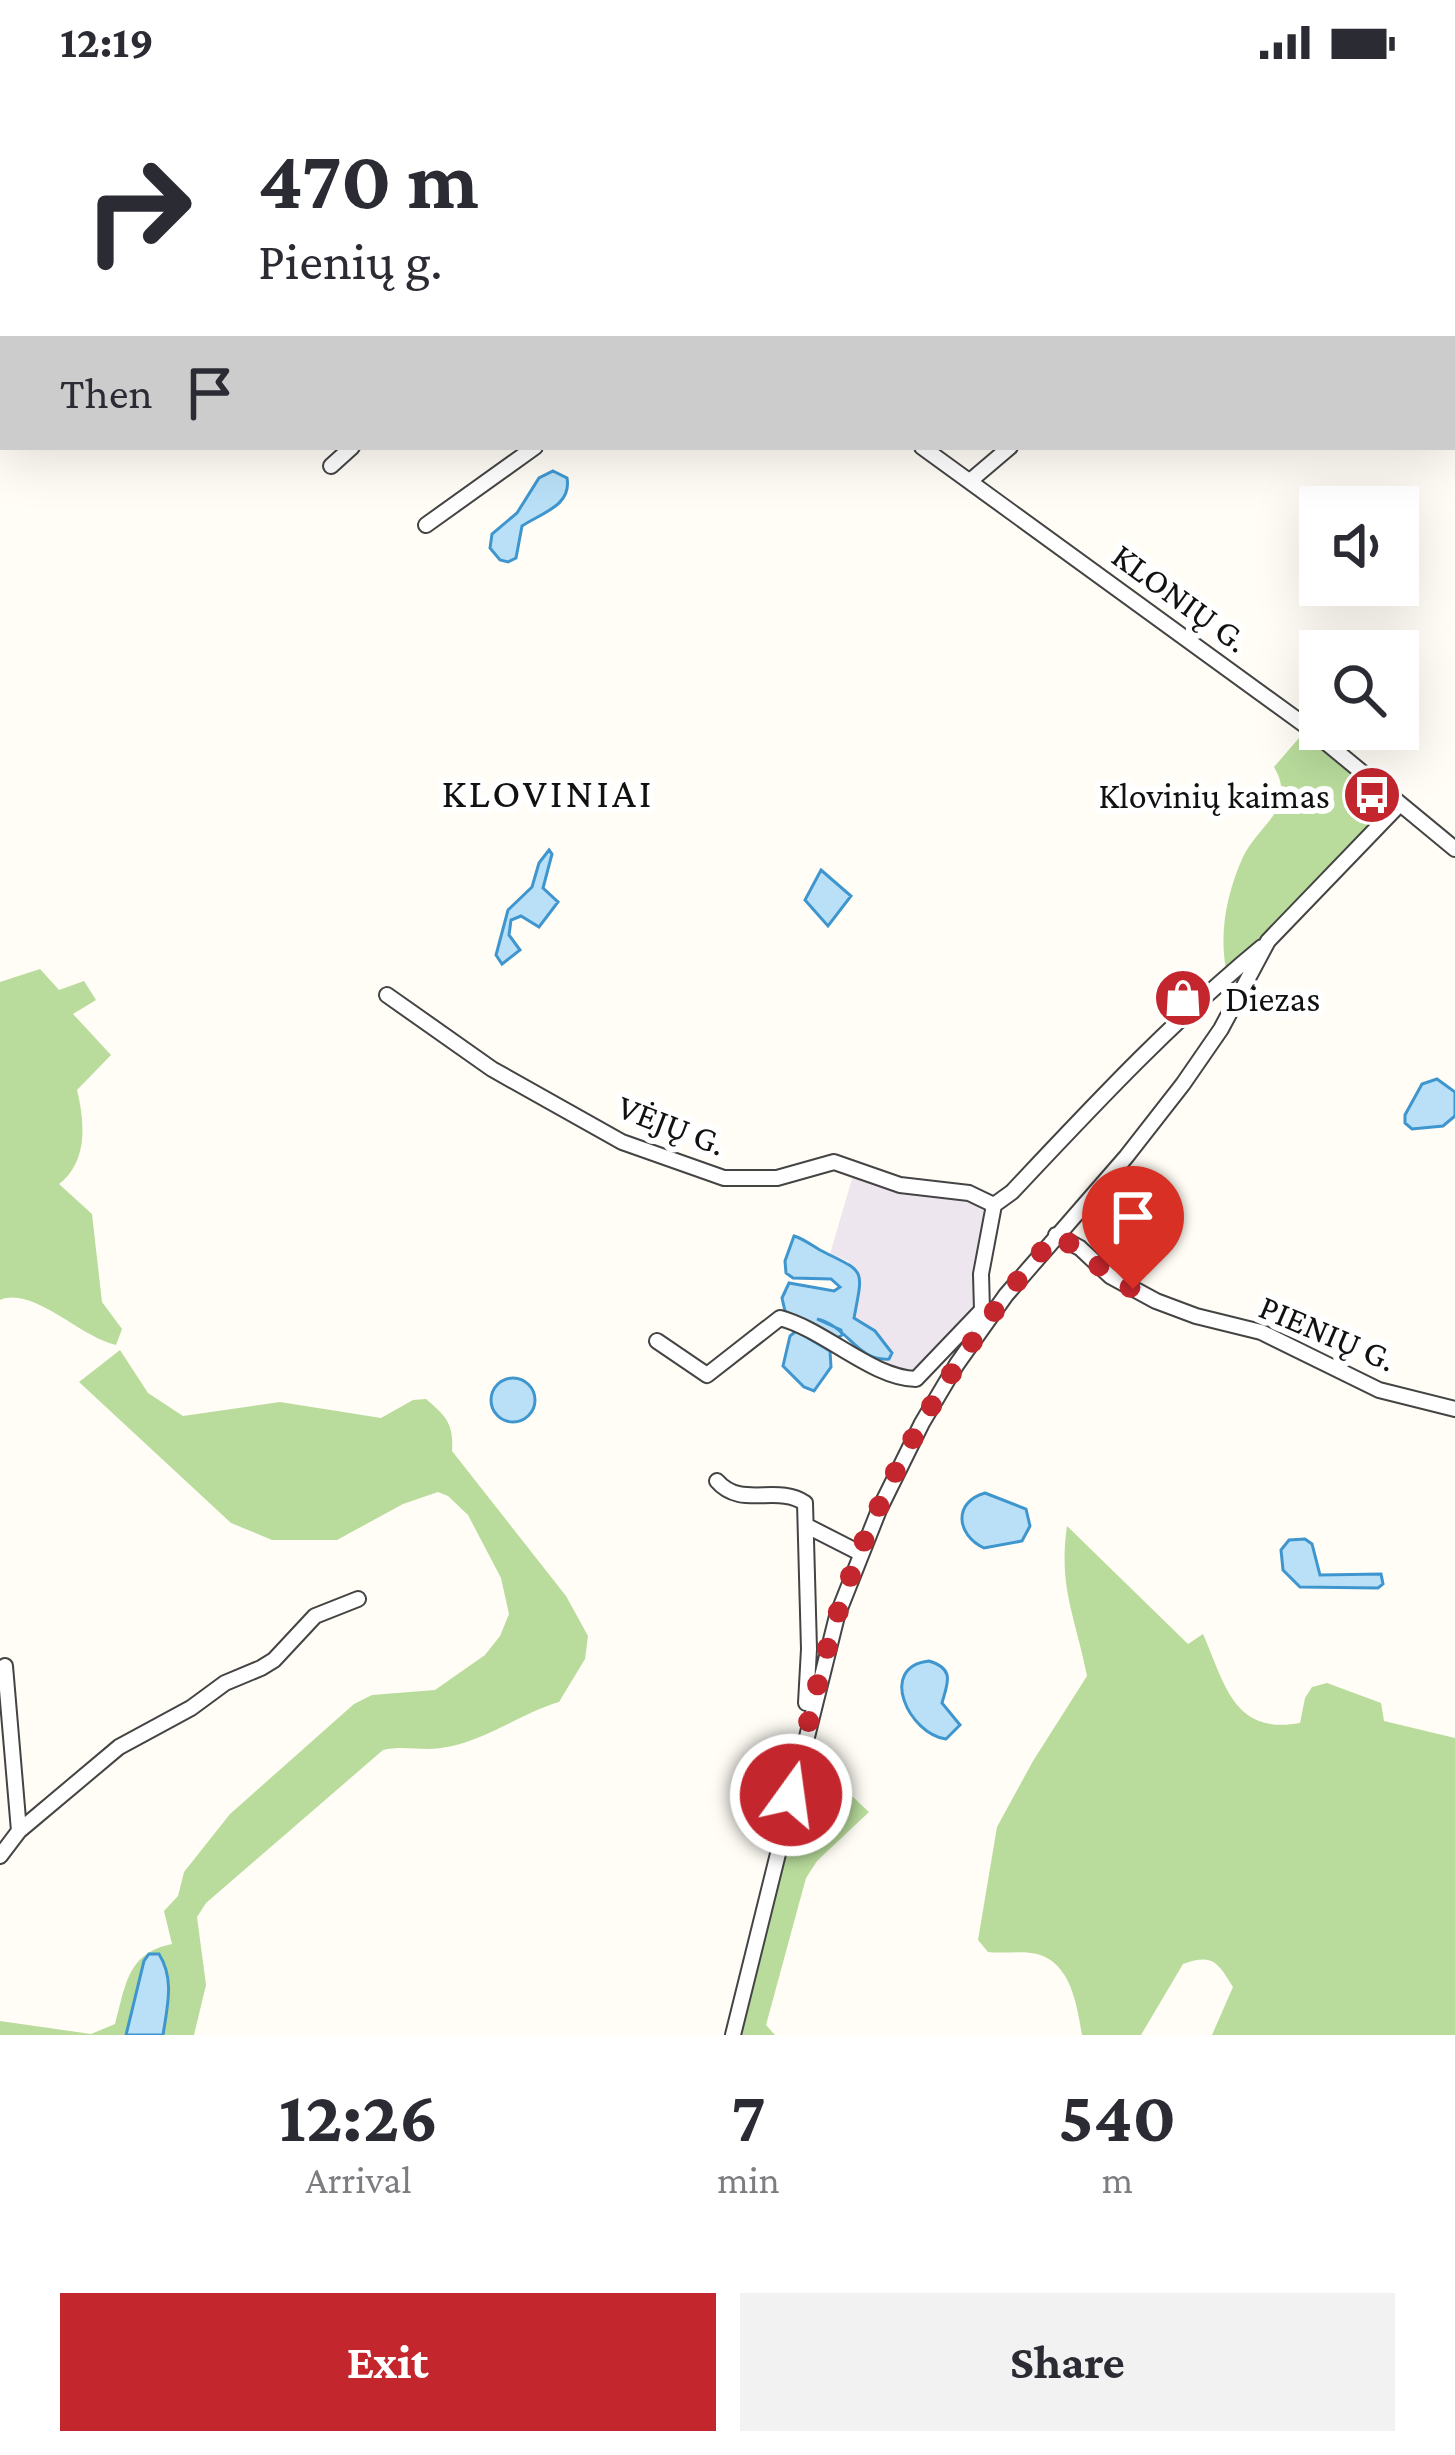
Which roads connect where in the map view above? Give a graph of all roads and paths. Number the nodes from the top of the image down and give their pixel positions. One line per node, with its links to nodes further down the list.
1 (349, 450): 5 (street)
2 (531, 450): 7 (street)
3 (926, 450): 6 (street, KLONIŲ G.)
4 (1006, 450): 6 (street)
5 (331, 466)
6 (970, 481): 8 (street, KLONIŲ G.)
7 (426, 525)
8 (1399, 805): 9 (street, KLONIŲ G.); 10 (street)
9 (1455, 849)
10 (1268, 941): 11 (street); 13 (street)
11 (1214, 986): 13 (street); 14 (street)
12 (387, 994): 14 (street, VĖJŲ G.)
13 (1236, 1003): 15 (street)
14 (994, 1205): 16 (street)
15 (1056, 1235): 16 (street); 18 (street, PIENIŲ G.)
16 (986, 1313): 17 (street); 21 (street)
17 (657, 1341)
18 (1455, 1409)
19 (717, 1480): 20 (street)
20 (807, 1526): 21 (street); 24 (street)
21 (860, 1553): 27 (street)
22 (358, 1599): 25 (street)
23 (5, 1666): 25 (street)
24 (806, 1703)
25 (20, 1831): 26 (street)
26 (0, 1856)
27 (733, 2035)

